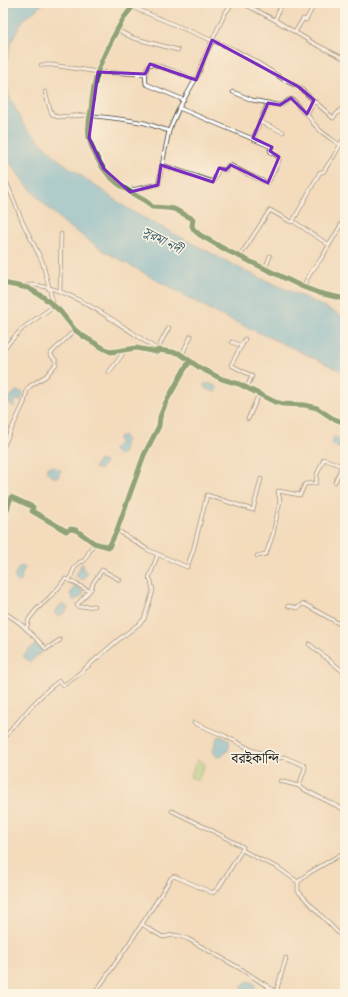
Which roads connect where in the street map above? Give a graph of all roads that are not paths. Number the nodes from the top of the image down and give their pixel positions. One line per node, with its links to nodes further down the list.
1 (137, 3): 6 (street)
2 (233, 3): 10 (street)
3 (242, 3): 7 (street)
4 (282, 3): 7 (street)
5 (315, 3): 9 (street)
6 (132, 7): 8 (street); 10 (street)
7 (275, 20): 9 (street)
8 (117, 30): 11 (street); 14 (street)
9 (294, 32): 12 (street)
10 (212, 40): 16 (street); 20 (street)
11 (178, 50)
12 (345, 59)
13 (41, 65): 14 (street)
14 (98, 72): 15 (street); 27 (street)
15 (146, 74): 16 (street); 19 (street)
16 (195, 80): 19 (street)
17 (45, 92): 27 (street)
18 (233, 92): 21 (street)
19 (184, 100): 23 (street)
20 (314, 100): 24 (street); 26 (street)
21 (268, 103): 26 (street); 28 (street)
22 (345, 105): 24 (street)
23 (179, 108): 29 (street); 32 (street)
24 (341, 110): 25 (street)
25 (345, 113)
26 (307, 114): 33 (street)
27 (90, 116): 29 (street); 36 (street)
28 (260, 122): 30 (street); 32 (street)
29 (169, 131): 34 (street)
30 (283, 132)
31 (345, 136): 33 (street)
32 (253, 138): 34 (street)
33 (340, 145): 38 (street)
34 (162, 165): 36 (street)
35 (3, 176): 47 (street)
36 (130, 192): 41 (street)
37 (344, 220): 40 (street)
38 (293, 221): 40 (street); 41 (street)
39 (61, 234): 48 (street)
40 (329, 245): 46 (street)
41 (240, 256): 43 (street)
42 (270, 256): 43 (street)
43 (265, 269): 46 (street)
44 (3, 283): 45 (street)
45 (20, 287): 47 (street); 50 (street)
46 (303, 287): 49 (street)
47 (50, 288): 48 (street); 50 (street)
48 (60, 292): 59 (street)
49 (345, 298)
50 (54, 306): 52 (street); 57 (street)
51 (169, 328): 59 (street)
52 (75, 330): 58 (street); 67 (street)
53 (191, 336): 60 (street)
54 (245, 339): 56 (street)
55 (232, 342): 56 (street)
56 (242, 346): 63 (street)
57 (3, 350)
58 (122, 350): 59 (street); 62 (street)
59 (158, 350): 60 (street)
60 (183, 355): 61 (street)
61 (190, 361): 63 (street); 73 (street)
62 (109, 372)
63 (247, 387): 64 (street)
64 (259, 394): 65 (street); 66 (street)
65 (248, 419)
66 (345, 424)
67 (3, 447)
68 (345, 463): 69 (street)
69 (342, 466): 71 (street); 76 (street)
70 (261, 479): 75 (street)
71 (335, 482)
72 (3, 519): 74 (street)
73 (117, 530): 74 (street); 75 (street)
74 (94, 543): 77 (street)
75 (158, 554): 89 (street)
76 (257, 556)
77 (69, 580): 79 (street); 84 (street)
78 (120, 580): 79 (street)
79 (89, 592): 80 (street)
80 (94, 606)
81 (288, 606): 83 (street)
82 (3, 612): 84 (street)
83 (345, 628)
84 (26, 629): 85 (street)
85 (60, 640)
86 (309, 644): 87 (street)
87 (345, 673)
88 (194, 723): 91 (street)
89 (3, 737)
90 (280, 782): 91 (street)
91 (299, 786): 92 (street)
92 (345, 810)
93 (172, 811): 94 (street)
94 (242, 850): 96 (street); 97 (street)
95 (345, 852): 96 (street)
96 (298, 882): 98 (street)
97 (142, 924): 100 (street); 101 (street)
98 (345, 940)
99 (286, 958): 100 (street)
100 (276, 993)
101 (94, 994)

